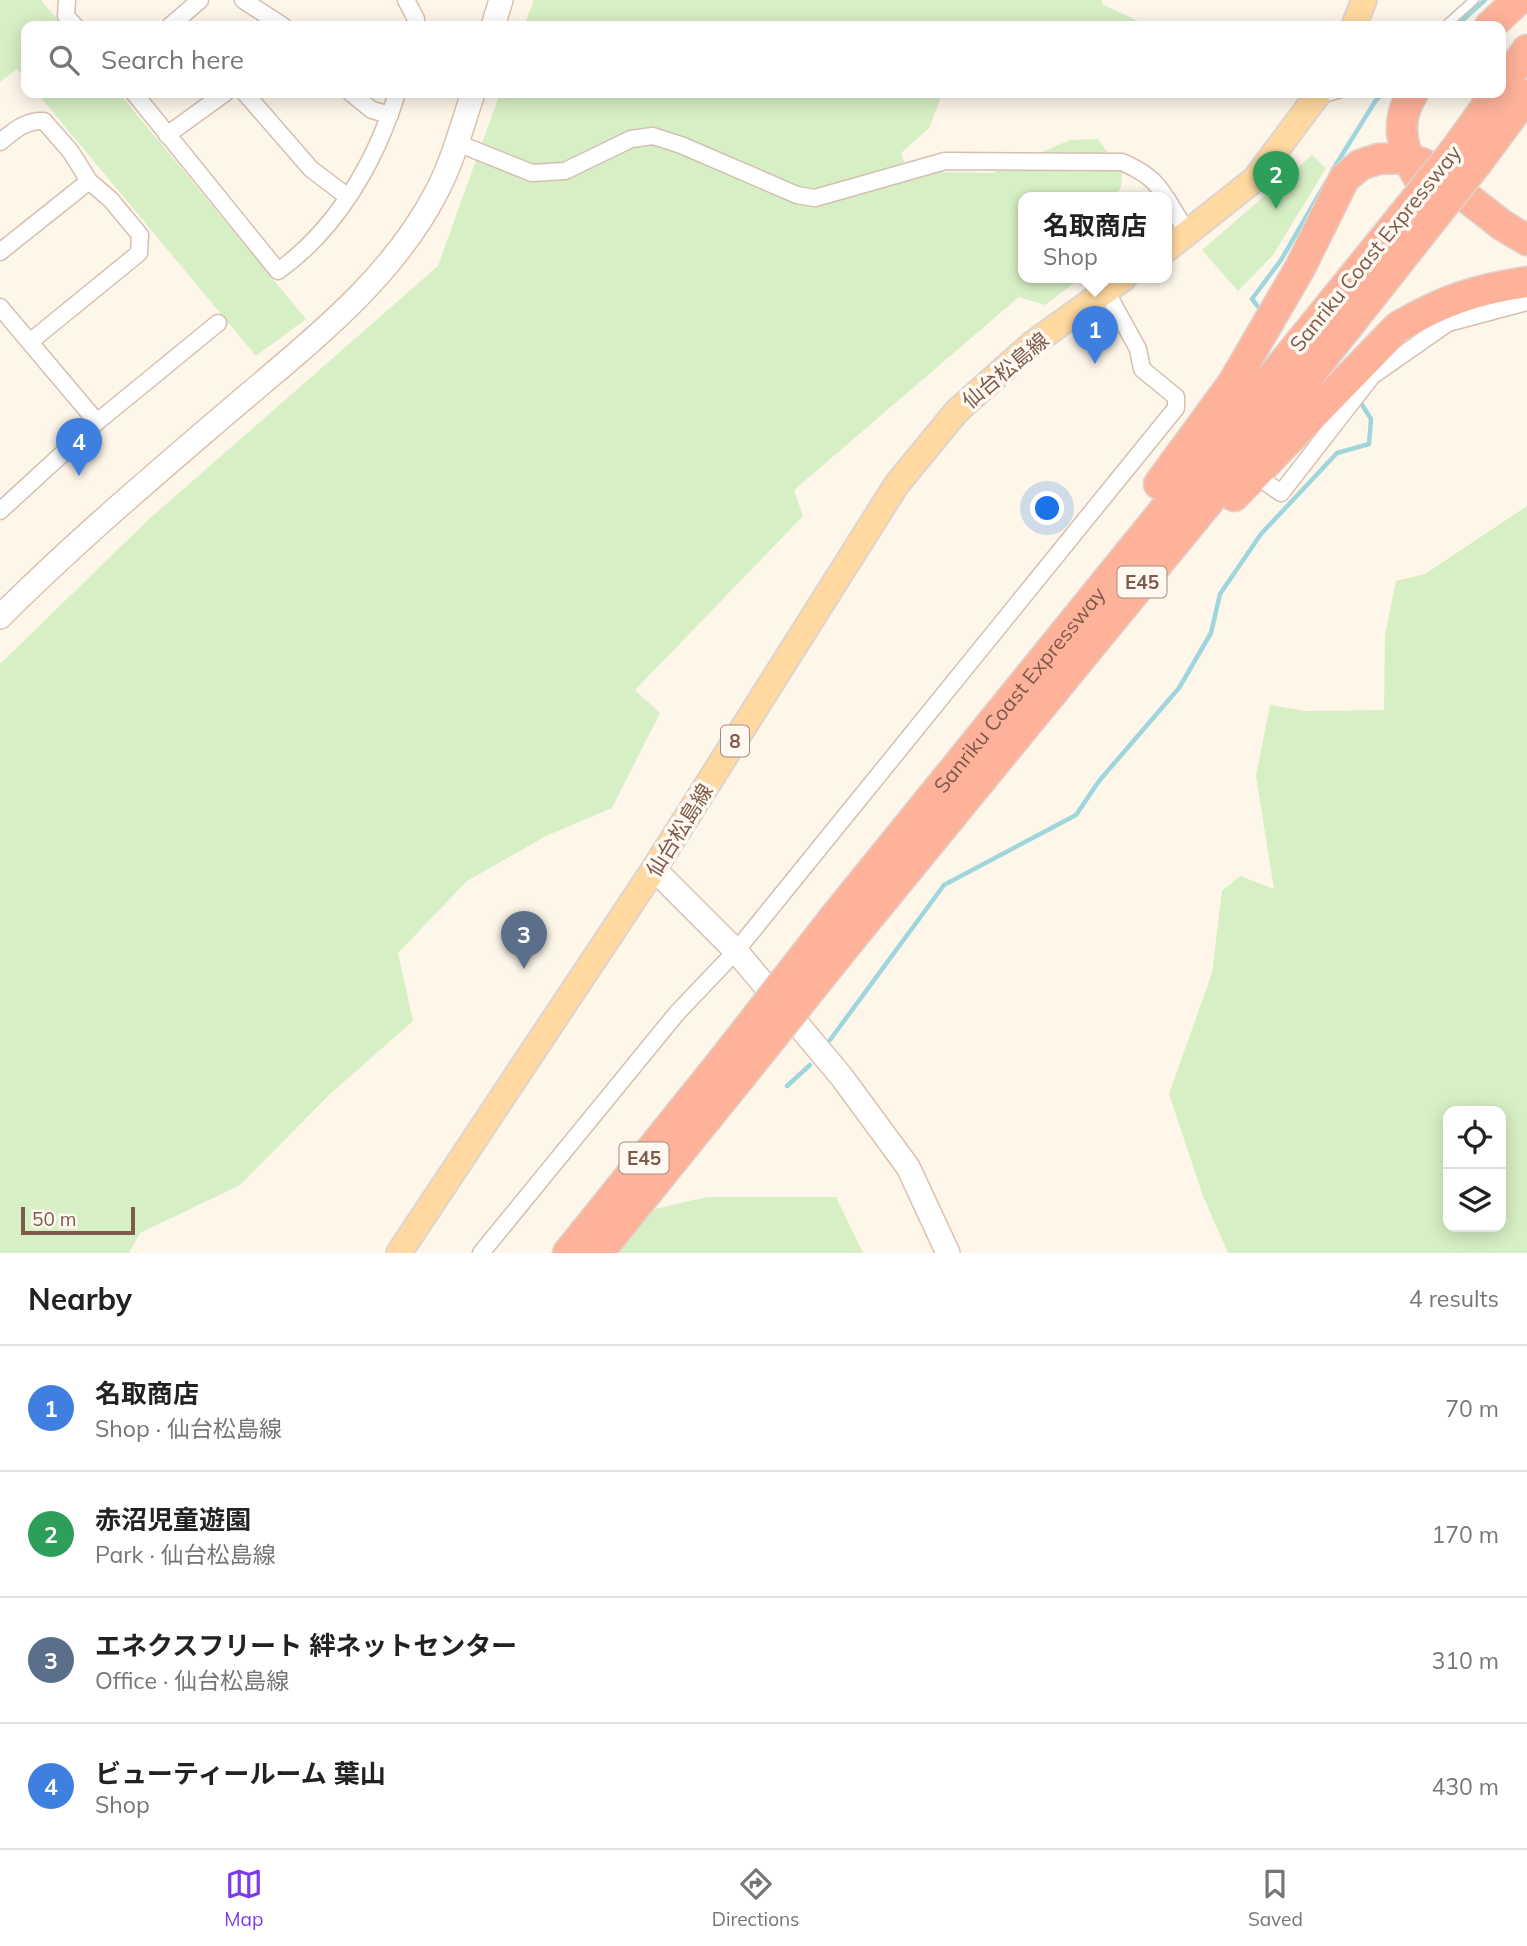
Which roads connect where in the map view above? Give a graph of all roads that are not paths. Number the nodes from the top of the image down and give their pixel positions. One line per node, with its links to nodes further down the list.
1 (67, 0): 9 (street)
2 (200, 0): 10 (street)
3 (243, 0): 11 (street)
4 (406, 0): 12 (street)
5 (501, 0): 13 (street)
6 (1364, 0): 14 (main road)
7 (1474, 0): 15 (lane)
8 (1518, 0): 16 (highway)
9 (70, 21)
10 (176, 21)
11 (275, 21)
12 (416, 21)
13 (495, 21)
14 (1356, 21)
15 (1451, 21)
16 (1495, 21)
17 (1527, 50): 18 (highway)
18 (1506, 80)
19 (1527, 95): 33 (highway, Sanriku Coast Expressway / E45)
20 (138, 98): 30 (street)
21 (218, 98): 30 (street)
22 (249, 98): 37 (street)
23 (357, 98): 29 (street)
24 (395, 98): 29 (street)
25 (471, 98): 32 (street)
26 (1315, 98): 40 (main road)
27 (1410, 98): 34 (highway)
28 (1494, 98): 33 (highway, Sanriku Coast Expressway / E45)
29 (390, 115): 37 (street)
30 (167, 135): 37 (street)
31 (0, 142): 35 (street)
32 (457, 143): 36 (street); 57 (street)
33 (1466, 156): 39 (highway, Sanriku Coast Expressway / E45, bridge)
34 (1407, 158): 41 (highway); 44 (highway); 58 (highway)
35 (89, 181): 43 (street); 50 (street)
36 (1163, 192)
37 (348, 197)
38 (1172, 207): 40 (street)
39 (1420, 215): 56 (highway, Sanriku Coast Expressway / E45); 58 (highway, Sanriku Coast Expressway / E45)
40 (1188, 234): 42 (main road)
41 (1527, 240)
42 (1172, 245)
43 (0, 252)
44 (1527, 256)
45 (1527, 282): 56 (highway)
46 (1115, 285): 51 (street); 59 (main road, 仙台松島線 / 8)
47 (1527, 302): 54 (street)
48 (0, 307): 50 (street)
49 (218, 323): 52 (street)
50 (32, 341): 52 (street)
51 (1173, 411): 53 (street); 61 (street)
52 (97, 422): 55 (street)
53 (1188, 423)
54 (1261, 479)
55 (0, 511)
56 (1115, 615): 60 (highway, Sanriku Coast Expressway / E45)
57 (0, 617)
58 (977, 738): 60 (highway, Sanriku Coast Expressway / E45)
59 (654, 869): 61 (street); 63 (main road, 仙台松島線 / 8)
60 (842, 929): 62 (highway, Sanriku Coast Expressway / E45, bridge)
61 (736, 951): 64 (street); 67 (street)
62 (731, 1070): 65 (highway, Sanriku Coast Expressway / E45); 66 (highway, Sanriku Coast Expressway / E45)
63 (398, 1253)
64 (481, 1253)
65 (568, 1253)
66 (598, 1253)
67 (948, 1253)

